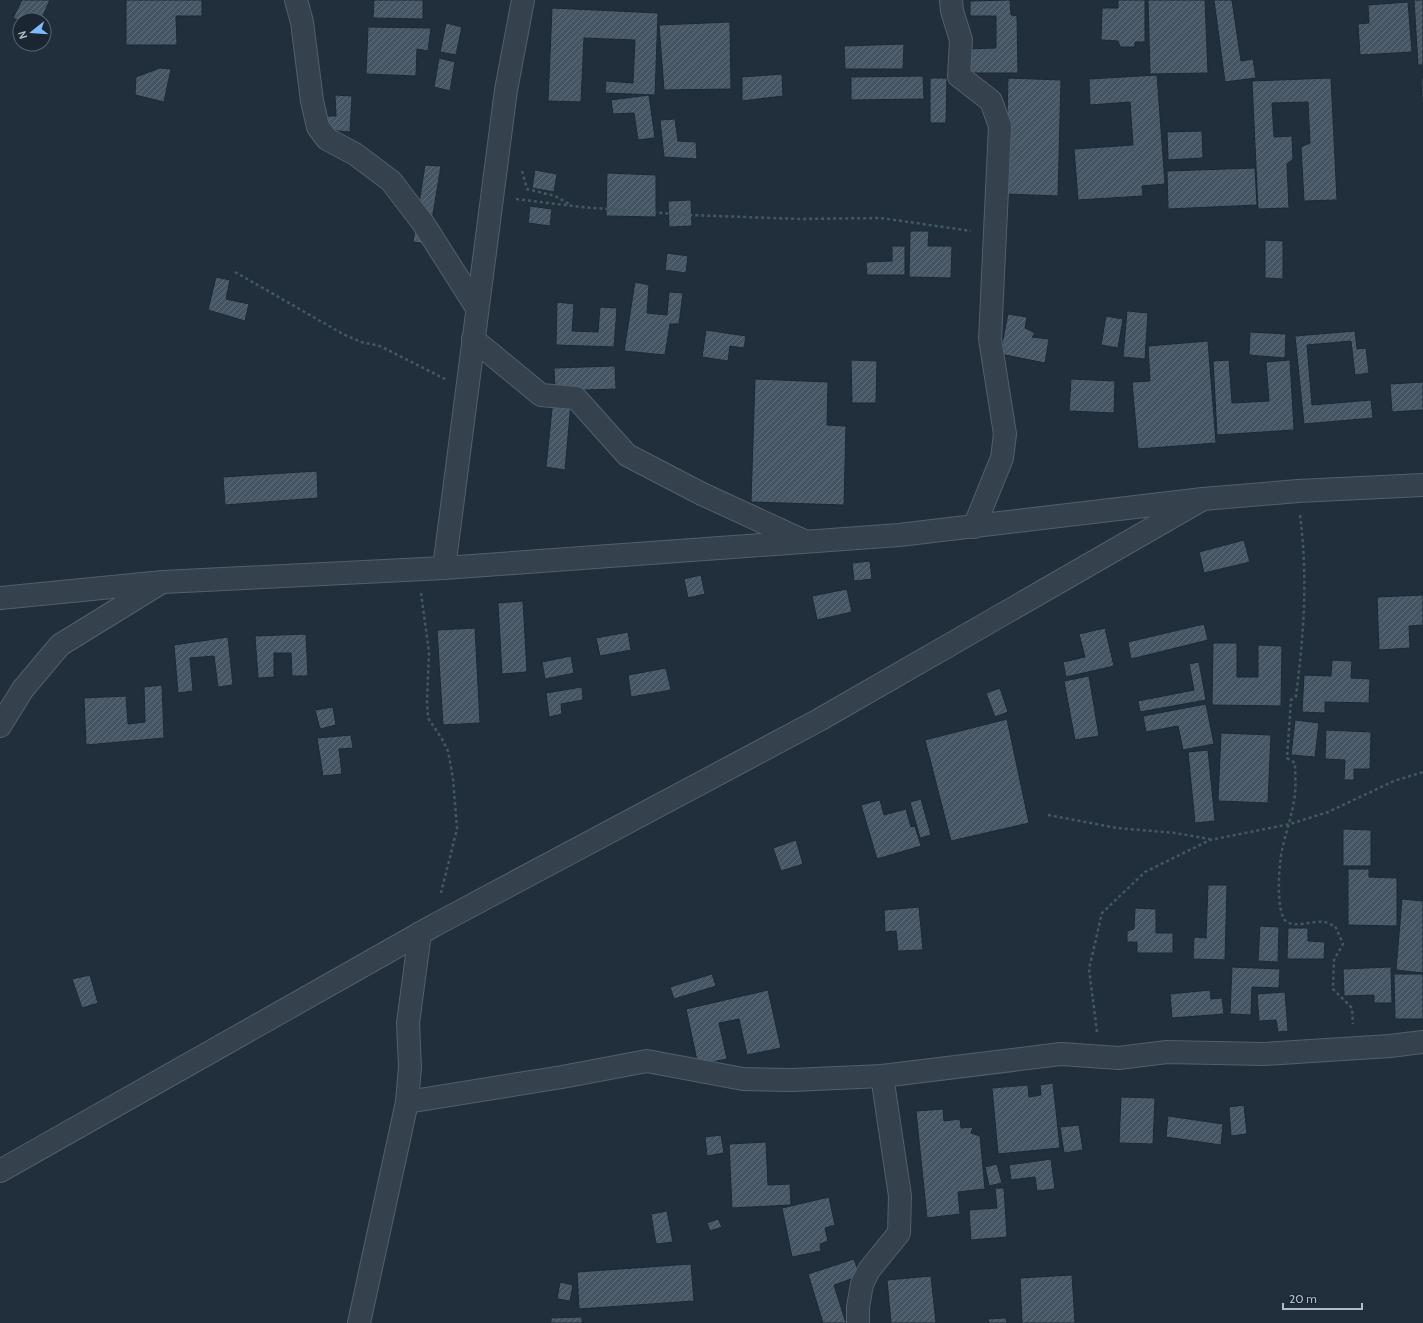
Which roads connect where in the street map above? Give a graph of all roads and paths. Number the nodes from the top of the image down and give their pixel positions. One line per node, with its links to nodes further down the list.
1 (296, 0): 9 (street)
2 (523, 0): 5 (street)
3 (951, 0): 7 (street)
4 (521, 167): 6 (path)
5 (492, 196): 6 (path); 9 (street)
6 (581, 206): 7 (path)
7 (996, 231): 15 (street)
8 (234, 272): 11 (path)
9 (478, 308): 10 (street)
10 (473, 339): 11 (street); 16 (street)
11 (467, 389): 17 (street)
12 (1423, 485): 13 (street)
13 (1298, 491): 14 (street); 24 (path)
14 (1203, 499): 15 (street); 26 (street)
15 (974, 527): 16 (street)
16 (805, 542): 17 (street)
17 (444, 568): 18 (street)
18 (417, 569): 19 (street); 26 (path)
19 (163, 582): 20 (street); 21 (street)
20 (0, 598)
21 (0, 726)
22 (1423, 772): 24 (path)
23 (1048, 815): 25 (path)
24 (1290, 824): 25 (path); 28 (path)
25 (1210, 840): 29 (path)
26 (427, 929): 31 (street); 32 (street)
27 (1423, 1042): 28 (street)
28 (1354, 1048): 29 (street)
29 (1104, 1057): 30 (street)
30 (882, 1076): 31 (street); 34 (street)
31 (407, 1102): 33 (street)
32 (0, 1171)
33 (359, 1323)
34 (858, 1323)

